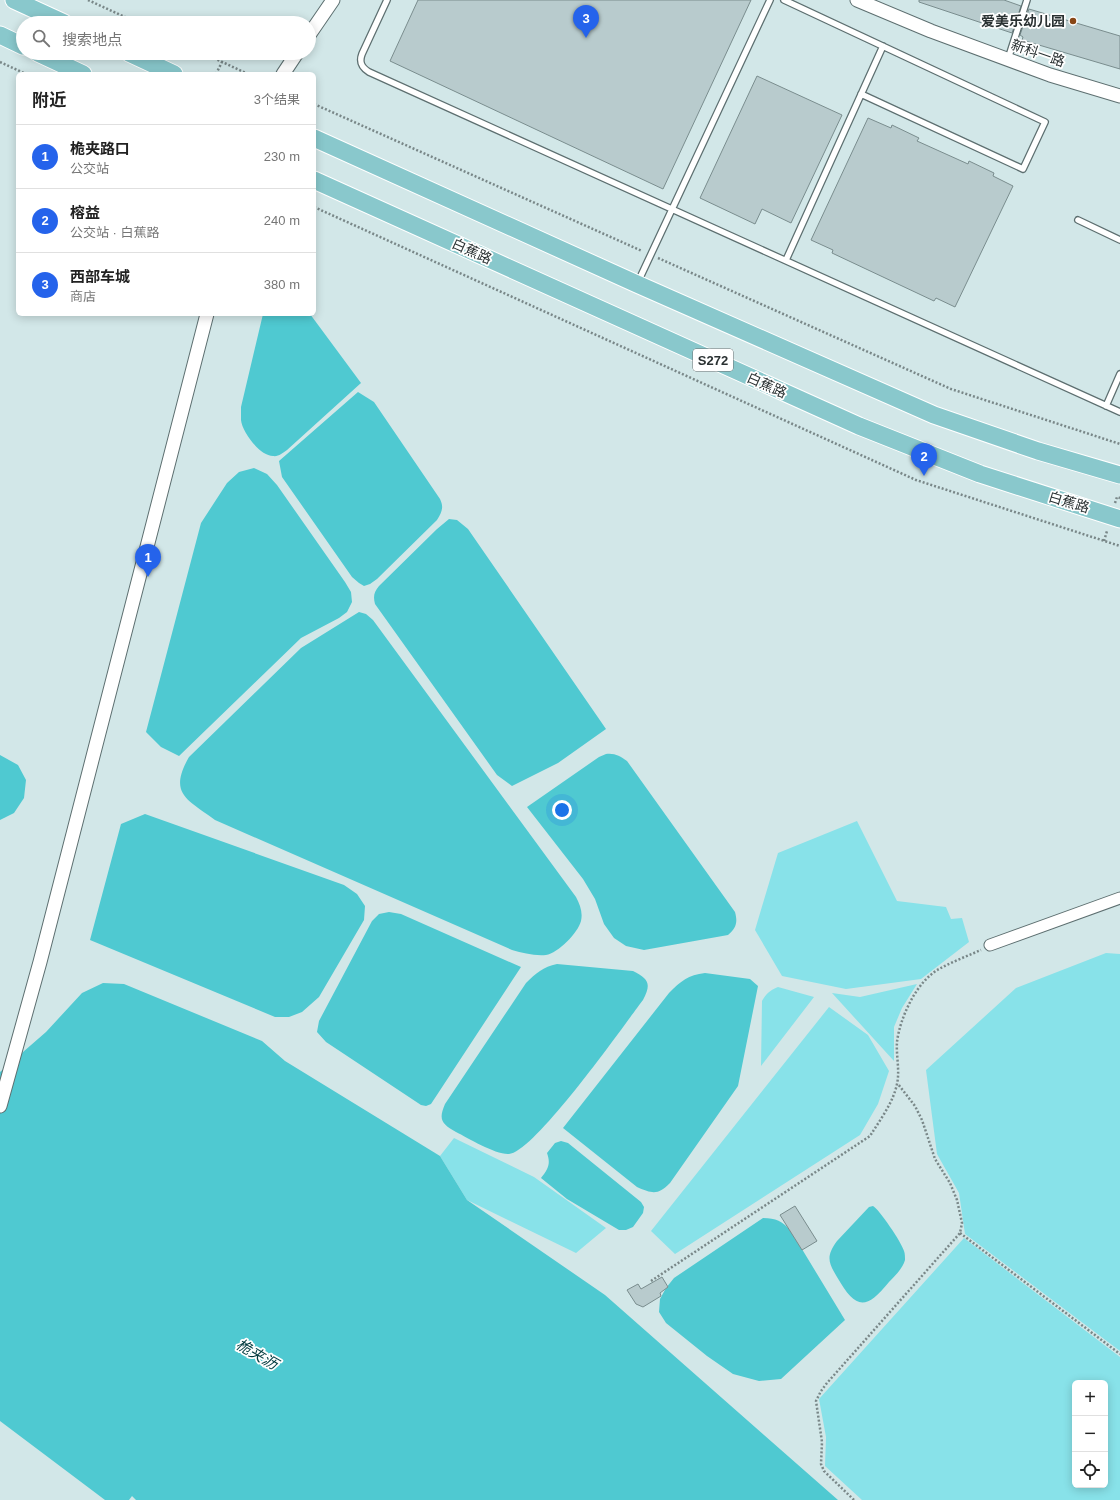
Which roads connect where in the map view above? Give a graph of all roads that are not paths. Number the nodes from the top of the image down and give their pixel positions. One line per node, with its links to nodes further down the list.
1 (14, 0): 8 (main road)
2 (333, 0): 9 (street)
3 (387, 0): 24 (lane)
4 (770, 0): 24 (lane)
5 (784, 0): 12 (lane)
6 (857, 0): 16 (street, 新科一路)
7 (1026, 0): 16 (lane)
8 (49, 16)
9 (316, 25)
10 (0, 35): 11 (main road)
11 (16, 43)
12 (883, 46): 20 (lane); 20 (lane)
13 (53, 60): 17 (main road)
14 (143, 60): 18 (main road)
15 (292, 60): 19 (street)
16 (1008, 60): 21 (street, 新科一路)
17 (79, 72)
18 (170, 72)
19 (284, 72)
20 (861, 94): 27 (lane)
21 (1120, 96)
22 (316, 139): 28 (main road, S272)
23 (316, 181): 34 (main road, 白蕉路 / S272)
24 (673, 209): 27 (lane); 28 (lane)
25 (1078, 220): 26 (lane)
26 (1120, 240)
27 (786, 260): 31 (lane)
28 (637, 284): 33 (main road, S272)
29 (206, 316): 37 (street)
30 (1120, 374): 31 (lane)
31 (1106, 406): 32 (lane)
32 (1120, 412)
33 (1120, 475)
34 (1120, 519)
35 (1120, 898): 36 (street)
36 (990, 945)
37 (0, 1106)

